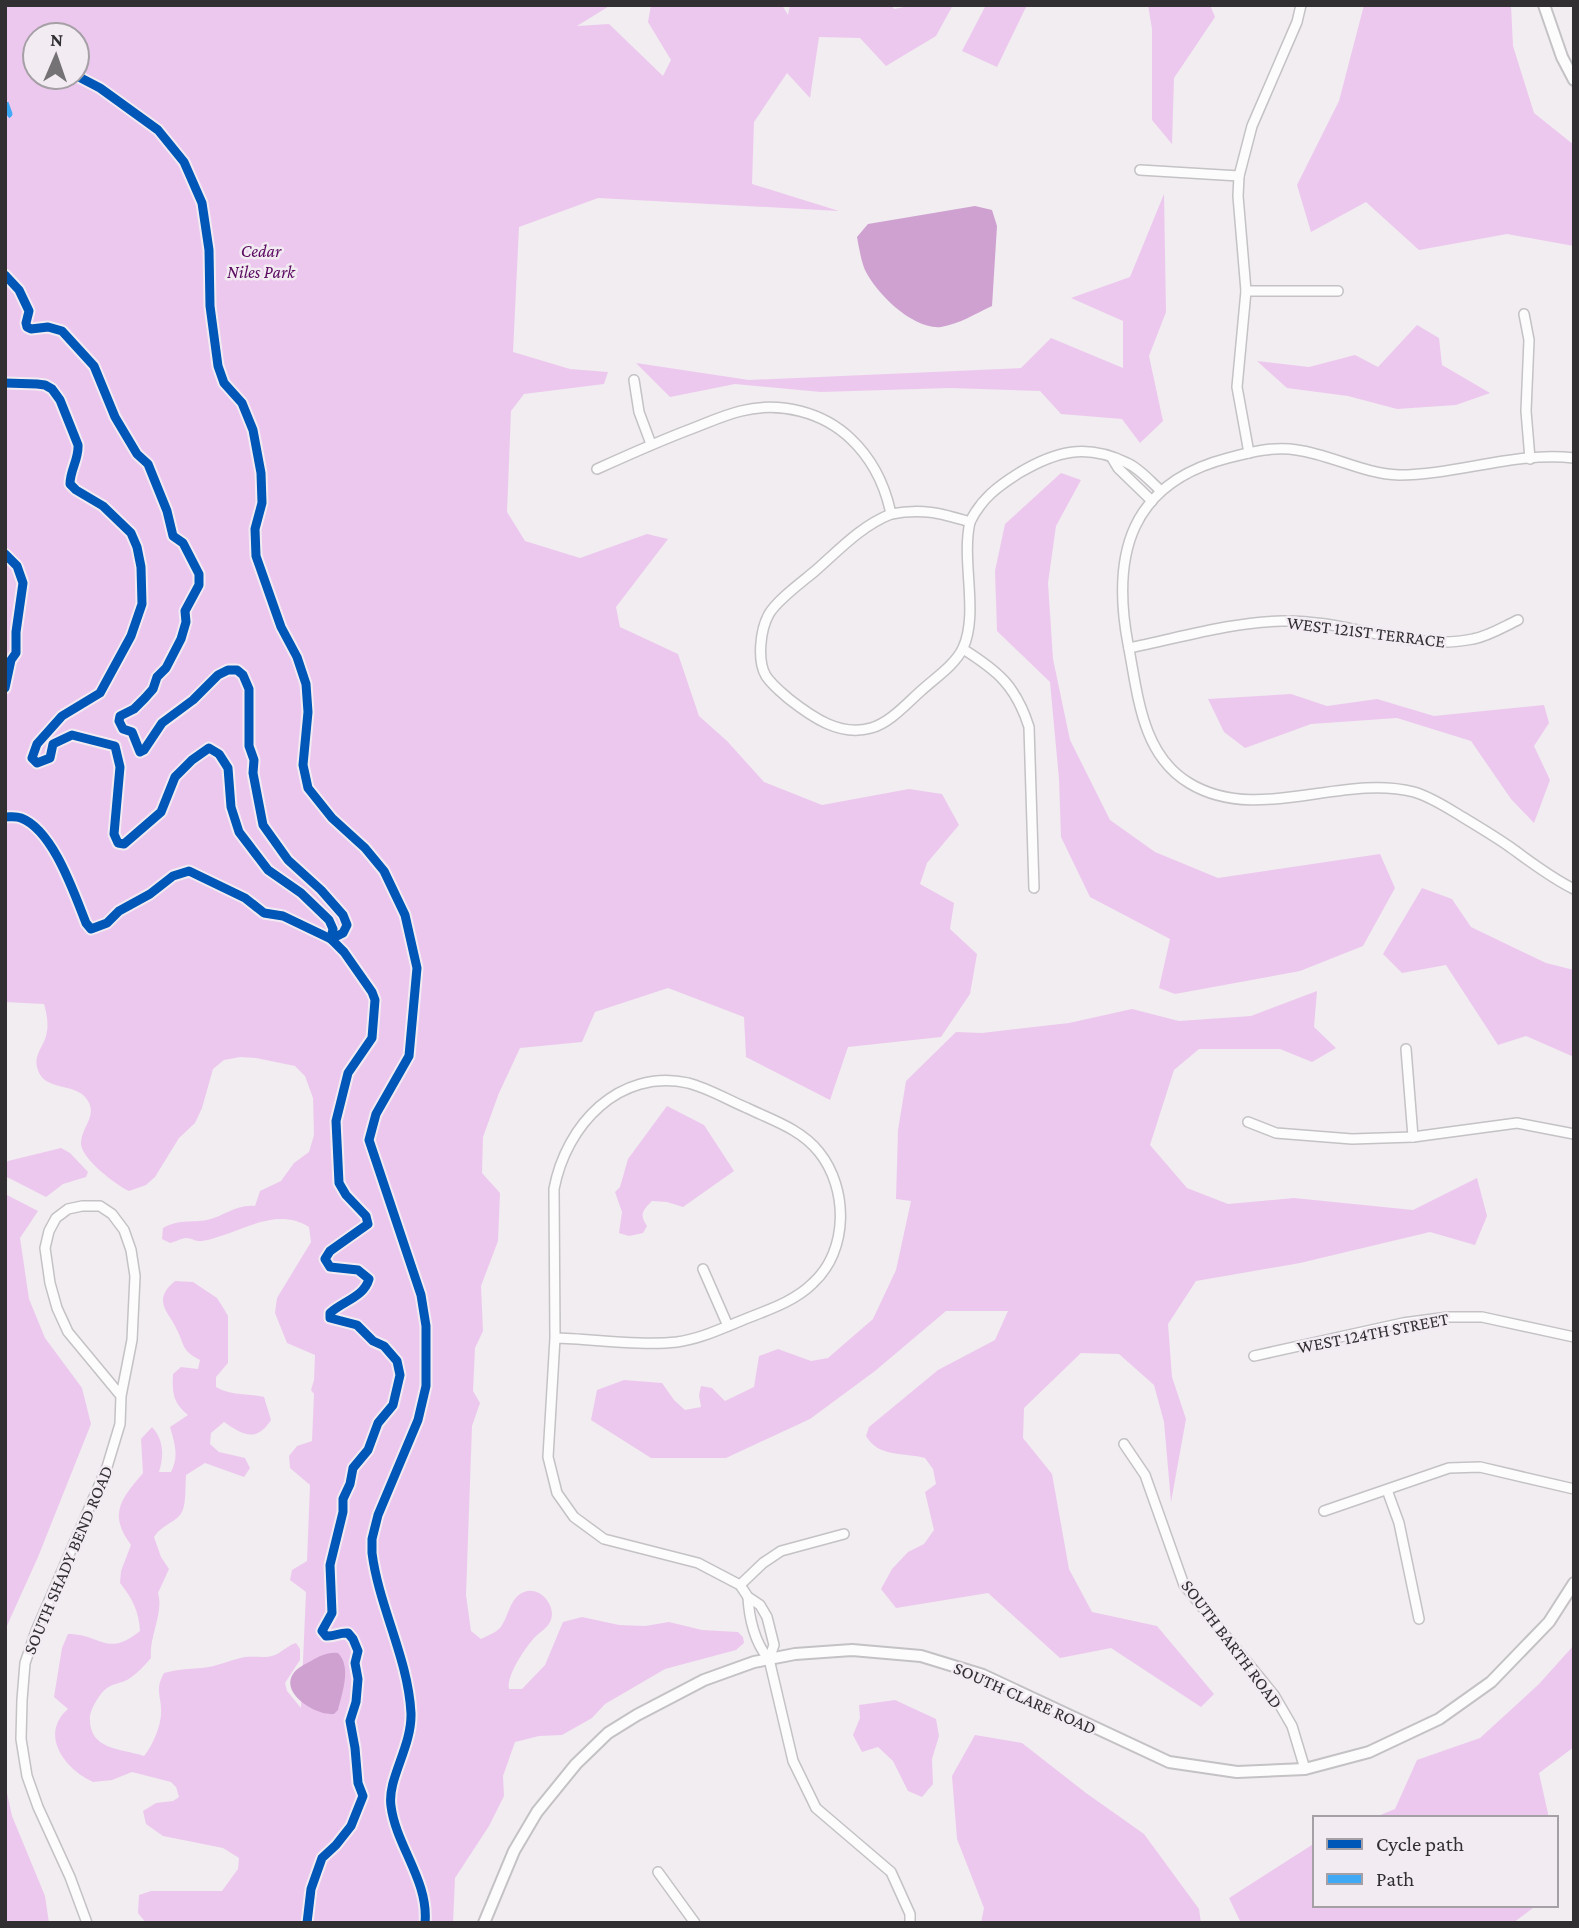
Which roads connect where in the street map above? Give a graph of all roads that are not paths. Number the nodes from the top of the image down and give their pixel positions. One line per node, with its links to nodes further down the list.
1 (1300, 5): 5 (street)
2 (1544, 5): 3 (street)
3 (1574, 80)
4 (1140, 170): 5 (street)
5 (1239, 176): 6 (street)
6 (1246, 291): 7 (street); 11 (street)
7 (1338, 291)
8 (1524, 314): 14 (street)
9 (634, 380): 10 (street)
10 (651, 444): 15 (street); 18 (street)
11 (1249, 453): 14 (street); 16 (street)
12 (1112, 458): 16 (street); 17 (street); 19 (street)
13 (1574, 458): 14 (street)
14 (1530, 459)
15 (597, 470)
16 (1160, 490): 17 (street)
17 (1152, 501): 21 (street)
18 (891, 513): 19 (street); 22 (street)
19 (970, 522): 22 (street)
20 (1518, 620): 21 (street, WEST 121ST TERRACE)
21 (1129, 648): 24 (street)
22 (963, 649): 23 (street)
23 (1034, 888)
24 (1574, 889)
25 (1406, 1049): 28 (street)
26 (1248, 1122): 28 (street)
27 (1574, 1134): 28 (street)
28 (1413, 1137)
29 (703, 1269): 30 (street)
30 (728, 1326): 32 (street); 32 (street)
31 (1574, 1337): 33 (street, WEST 124TH STREET)
32 (555, 1338): 41 (street)
33 (1254, 1356)
34 (121, 1396): 34 (street, SOUTH SHADY BEND ROAD); 47 (street, SOUTH SHADY BEND ROAD)
35 (1124, 1444): 45 (street, SOUTH BARTH ROAD)
36 (1574, 1489): 37 (street)
37 (1387, 1490): 38 (street); 43 (street)
38 (1324, 1511)
39 (844, 1534): 41 (street)
40 (1574, 1583): 45 (street, SOUTH CLARE ROAD)
41 (740, 1584): 42 (street)
42 (748, 1597): 44 (street); 44 (street)
43 (1419, 1619)
44 (769, 1660): 45 (street, SOUTH CLARE ROAD); 48 (street, SOUTH CLARE ROAD); 50 (street)
45 (1305, 1769)
46 (658, 1872): 49 (street)
47 (87, 1923)
48 (484, 1923)
49 (695, 1923)
50 (909, 1923)

